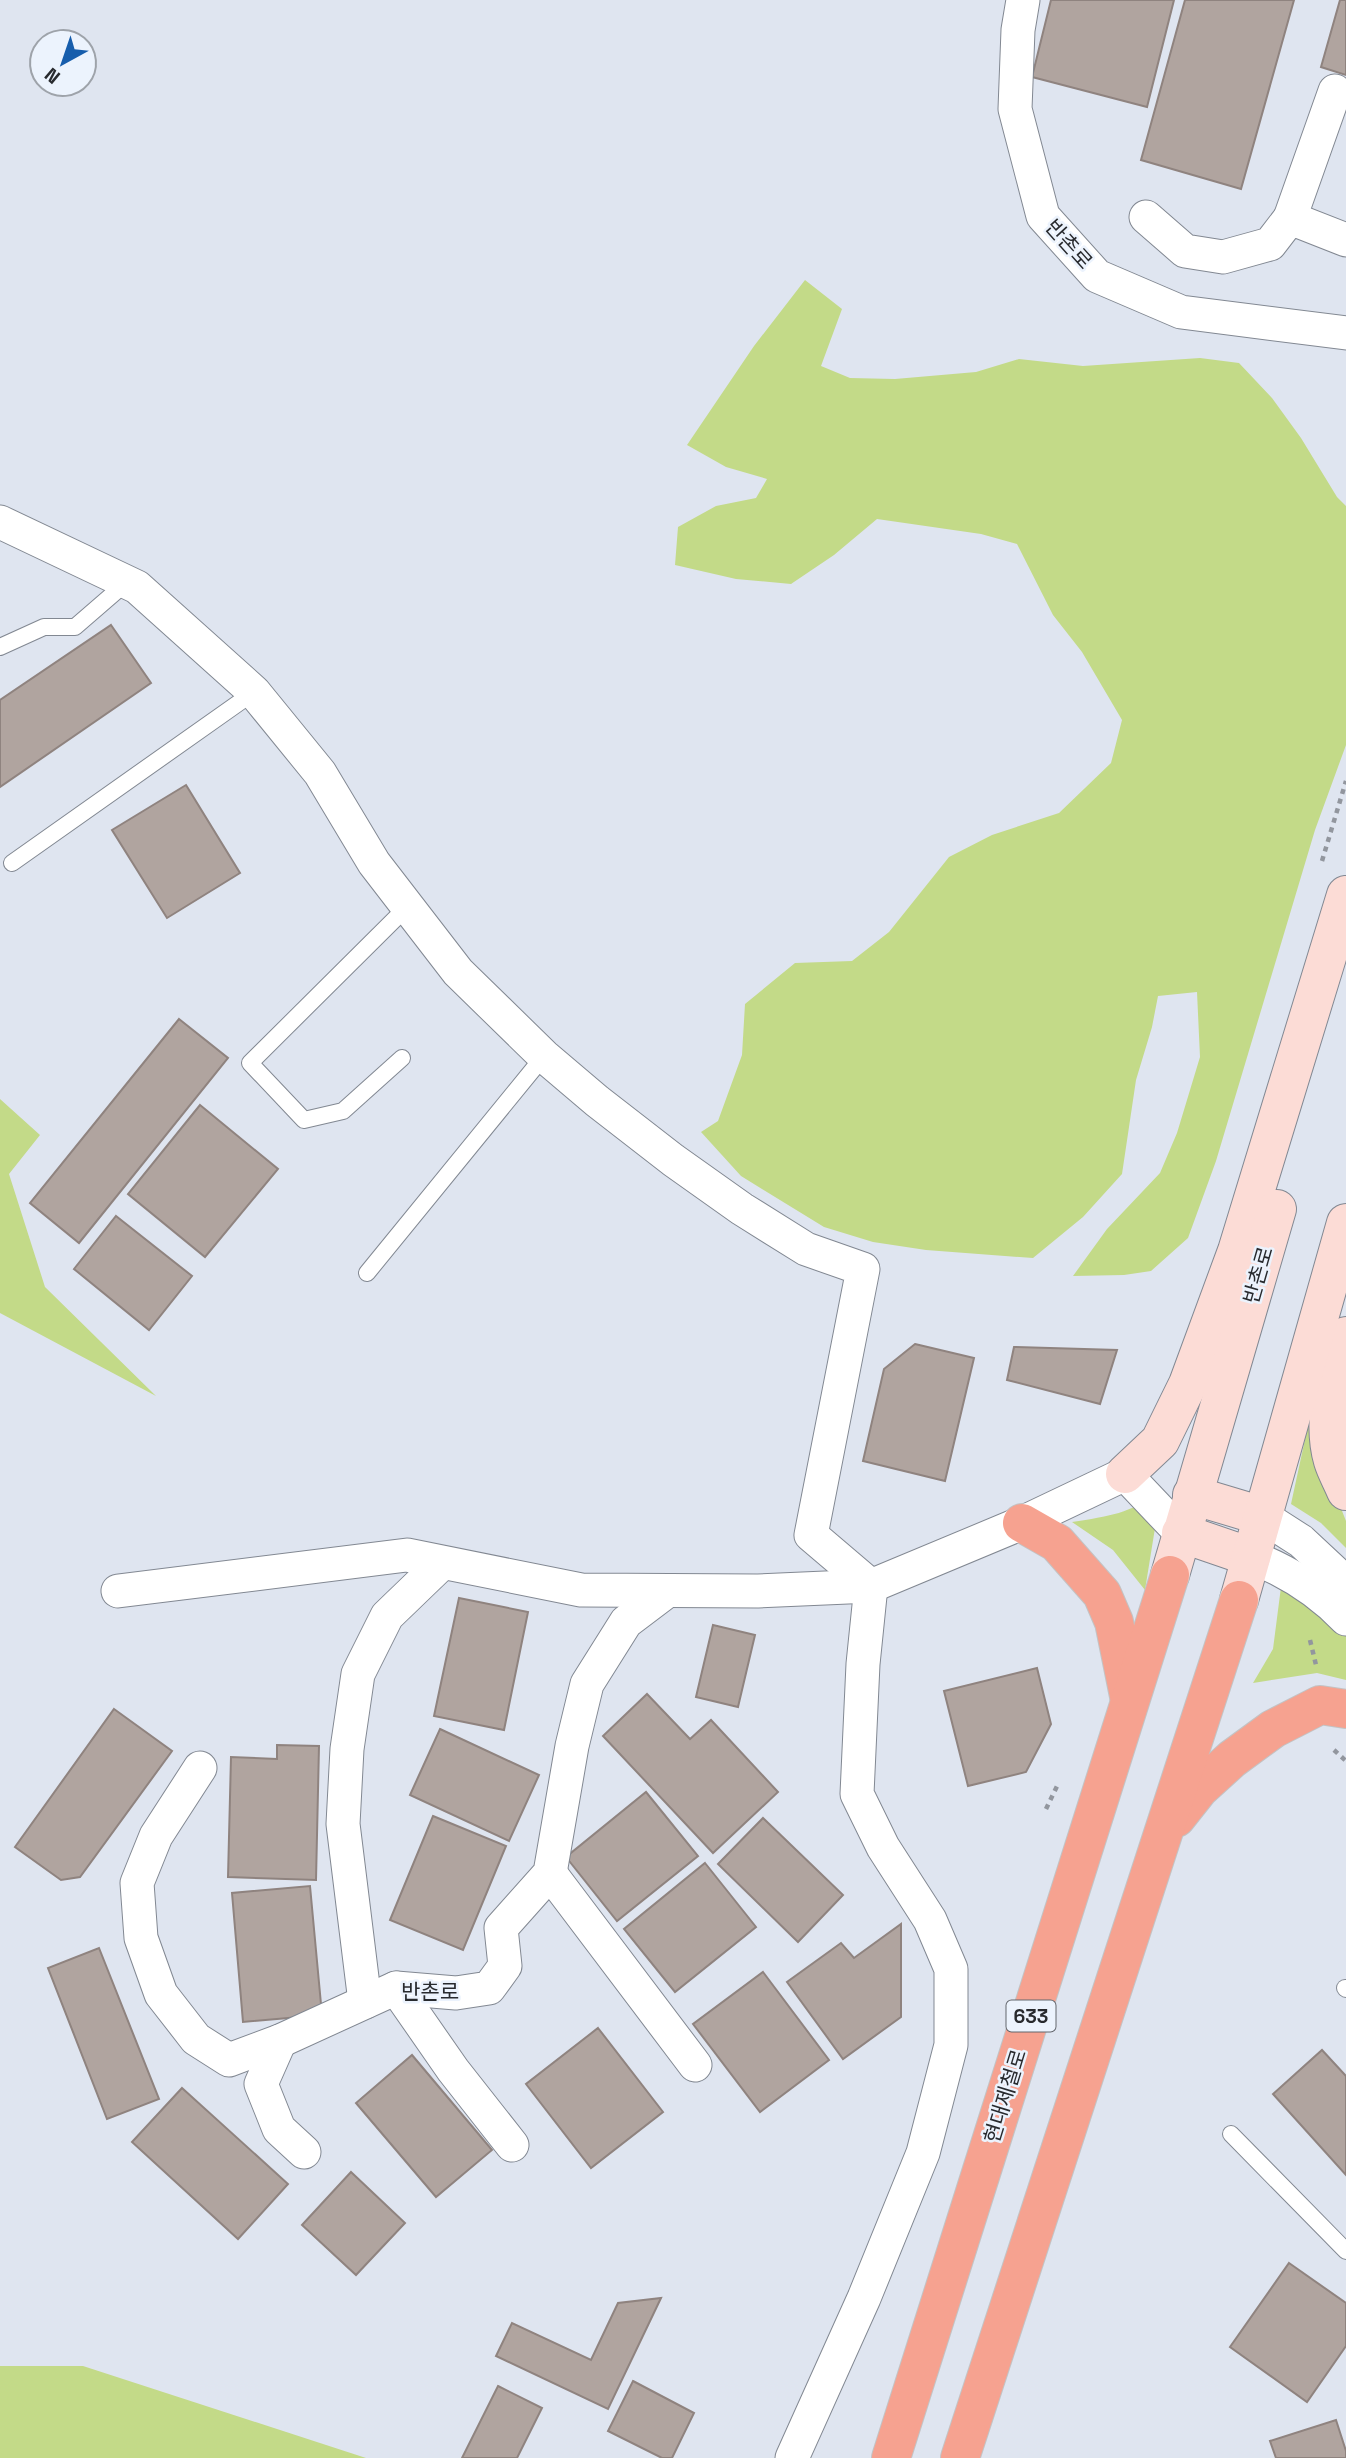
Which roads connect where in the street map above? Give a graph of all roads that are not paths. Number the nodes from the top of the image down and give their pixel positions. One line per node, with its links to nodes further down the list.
1 (1023, 0): 6 (street, 반촌로)
2 (1335, 91): 4 (street)
3 (1146, 217): 4 (street)
4 (1290, 218): 5 (street)
5 (1346, 240)
6 (1346, 333)
7 (0, 522): 8 (street)
8 (127, 582): 9 (lane); 10 (street)
9 (0, 647)
10 (254, 692): 11 (lane); 13 (street)
11 (12, 863)
12 (1346, 895): 20 (main road)
13 (408, 906): 15 (street); 16 (lane)
14 (1346, 975): 22 (main road, 반촌로 / 633)
15 (544, 1056): 18 (lane); 30 (street)
16 (402, 1058)
17 (1346, 1223): 23 (main road)
18 (367, 1273)
19 (1345, 1339): 21 (main road)
20 (1125, 1474): 22 (street); 24 (street); 25 (street)
21 (1346, 1491)
22 (1192, 1495): 23 (main road); 25 (main road, 반촌로 / 633)
23 (1262, 1516): 26 (main road); 29 (street)
24 (1022, 1523): 30 (street); 35 (highway)
25 (1181, 1533): 26 (main road); 28 (main road, 반촌로 / 633)
26 (1251, 1557): 33 (main road); 34 (street)
27 (442, 1563): 31 (street); 32 (street); 41 (street)
28 (1170, 1575): 35 (highway, 현대제철로 / 633)
29 (1346, 1583)
30 (871, 1586): 32 (street); 48 (street)
31 (118, 1591)
32 (667, 1591): 39 (street)
33 (1240, 1600): 38 (highway)
34 (1346, 1619)
35 (1130, 1701): 49 (highway, 현대제철로 / 633)
36 (1346, 1709): 38 (highway)
37 (200, 1768): 42 (street, 반촌로)
38 (1163, 1833): 50 (highway)
39 (550, 1873): 40 (street, 반촌로); 43 (street)
40 (396, 1988): 41 (street, 반촌로); 45 (street)
41 (365, 2002): 42 (street, 반촌로)
42 (280, 2041): 46 (street)
43 (695, 2065)
44 (1231, 2134): 47 (lane)
45 (512, 2145)
46 (304, 2152)
47 (1346, 2251)
48 (792, 2458)
49 (891, 2458)
50 (960, 2458)

